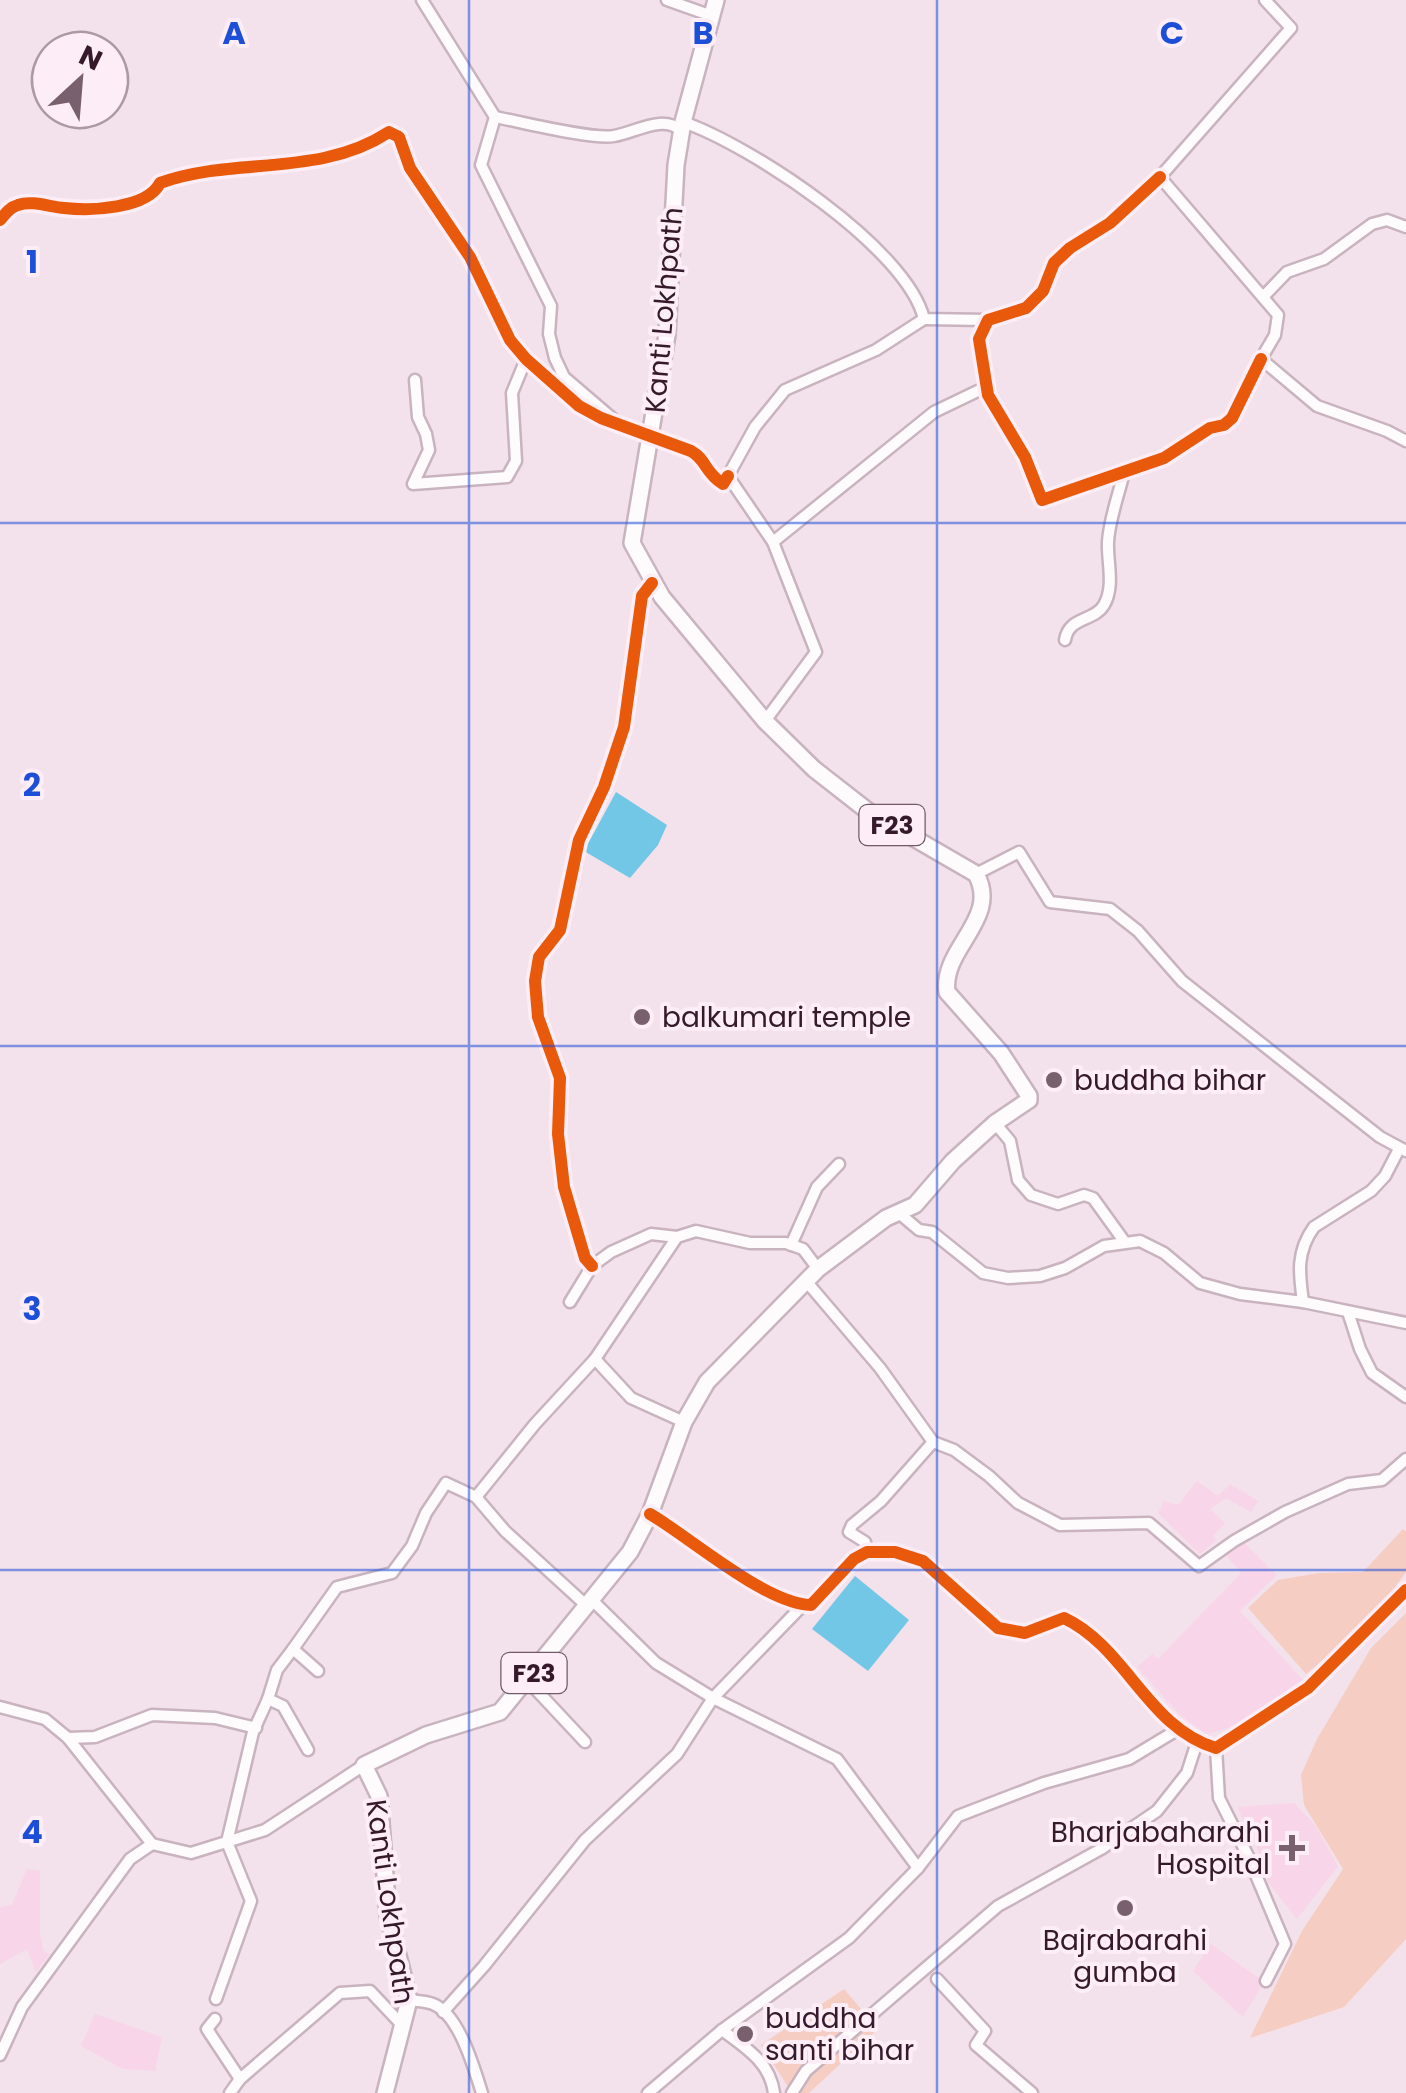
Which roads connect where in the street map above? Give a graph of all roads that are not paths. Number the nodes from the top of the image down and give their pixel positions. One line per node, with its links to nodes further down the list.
1 (422, 0): 5 (street)
2 (667, 0): 4 (street)
3 (1264, 0): 7 (street)
4 (714, 8): 6 (main road, Kanti Lokhpath / F23)
5 (495, 117): 6 (street); 17 (street)
6 (683, 127): 11 (street); 18 (main road, Kanti Lokhpath / F23)
7 (1160, 176): 10 (street); 12 (street)
8 (0, 220): 14 (street)
9 (1406, 227): 10 (street)
10 (1263, 297): 13 (street)
11 (924, 319): 12 (street); 21 (street)
12 (988, 320): 16 (street)
13 (1261, 358): 19 (street); 20 (street)
14 (526, 359): 15 (street); 17 (street)
15 (415, 380)
16 (986, 387): 20 (street); 22 (street)
17 (619, 424): 18 (street)
18 (652, 436): 21 (street); 23 (main road, Kanti Lokhpath / F23)
19 (1406, 441)
20 (1124, 472): 24 (street)
21 (728, 476): 22 (street)
22 (774, 542): 25 (street)
23 (652, 583): 25 (main road, Kanti Lokhpath / F23); 34 (street)
24 (1065, 640)
25 (765, 721): 26 (main road, Kanti Lokhpath / F23)
26 (976, 874): 27 (main road, Kanti Lokhpath / F23); 28 (street)
27 (995, 1123): 30 (main road, Kanti Lokhpath / F23); 32 (street)
28 (1402, 1150): 38 (street)
29 (840, 1164): 33 (street)
30 (900, 1214): 32 (street); 35 (main road, Kanti Lokhpath / F23)
31 (677, 1237): 33 (street); 34 (street); 41 (street)
32 (1124, 1241): 38 (street)
33 (791, 1245): 35 (street)
34 (592, 1266): 37 (street)
35 (818, 1269): 36 (main road, Kanti Lokhpath / F23)
36 (806, 1281): 43 (main road, Kanti Lokhpath / F23); 44 (street)
37 (570, 1302)
38 (1303, 1302): 39 (street)
39 (1348, 1312): 40 (street); 42 (street)
40 (1406, 1323)
41 (595, 1359): 43 (street); 46 (street)
42 (1406, 1397)
43 (684, 1422): 47 (main road, Kanti Lokhpath / F23)
44 (933, 1442): 45 (street); 48 (street)
45 (1406, 1460)
46 (476, 1497): 50 (street); 52 (street)
47 (650, 1514): 50 (main road, Kanti Lokhpath / F23); 51 (street)
48 (867, 1552): 51 (street); 59 (street)
49 (1406, 1590): 63 (street)
50 (590, 1604): 54 (main road, Kanti Lokhpath / F23); 55 (street)
51 (803, 1605): 55 (street)
52 (293, 1649): 53 (street); 56 (street)
53 (318, 1671)
54 (528, 1680): 61 (street); 65 (main road, Kanti Lokhpath / F23)
55 (713, 1698): 68 (street); 73 (street)
56 (268, 1700): 58 (street); 64 (street)
57 (0, 1708): 60 (street)
58 (256, 1728): 60 (street); 66 (street)
59 (1177, 1730): 62 (street); 68 (street)
60 (68, 1738): 67 (street)
61 (584, 1742)
62 (1197, 1742): 63 (street); 84 (street)
63 (1216, 1748): 70 (street)
64 (308, 1750)
65 (364, 1766): 66 (street); 72 (main road, Kanti Lokhpath)
66 (227, 1842): 67 (street); 71 (street)
67 (152, 1844): 77 (street)
68 (918, 1868): 76 (street)
69 (937, 1979): 85 (street)
70 (1266, 1981)
71 (216, 1999)
72 (409, 2000): 73 (street); 75 (main road, Kanti Lokhpath)
73 (443, 2012): 81 (street)
74 (215, 2019): 78 (street)
75 (404, 2027): 78 (street); 80 (main road, Kanti Lokhpath)
76 (722, 2030): 82 (street); 83 (street)
77 (0, 2054)
78 (240, 2079): 79 (street)
79 (230, 2093)
80 (385, 2093)
81 (482, 2093)
82 (648, 2093)
83 (774, 2093)
84 (792, 2093)
85 (1032, 2093)

